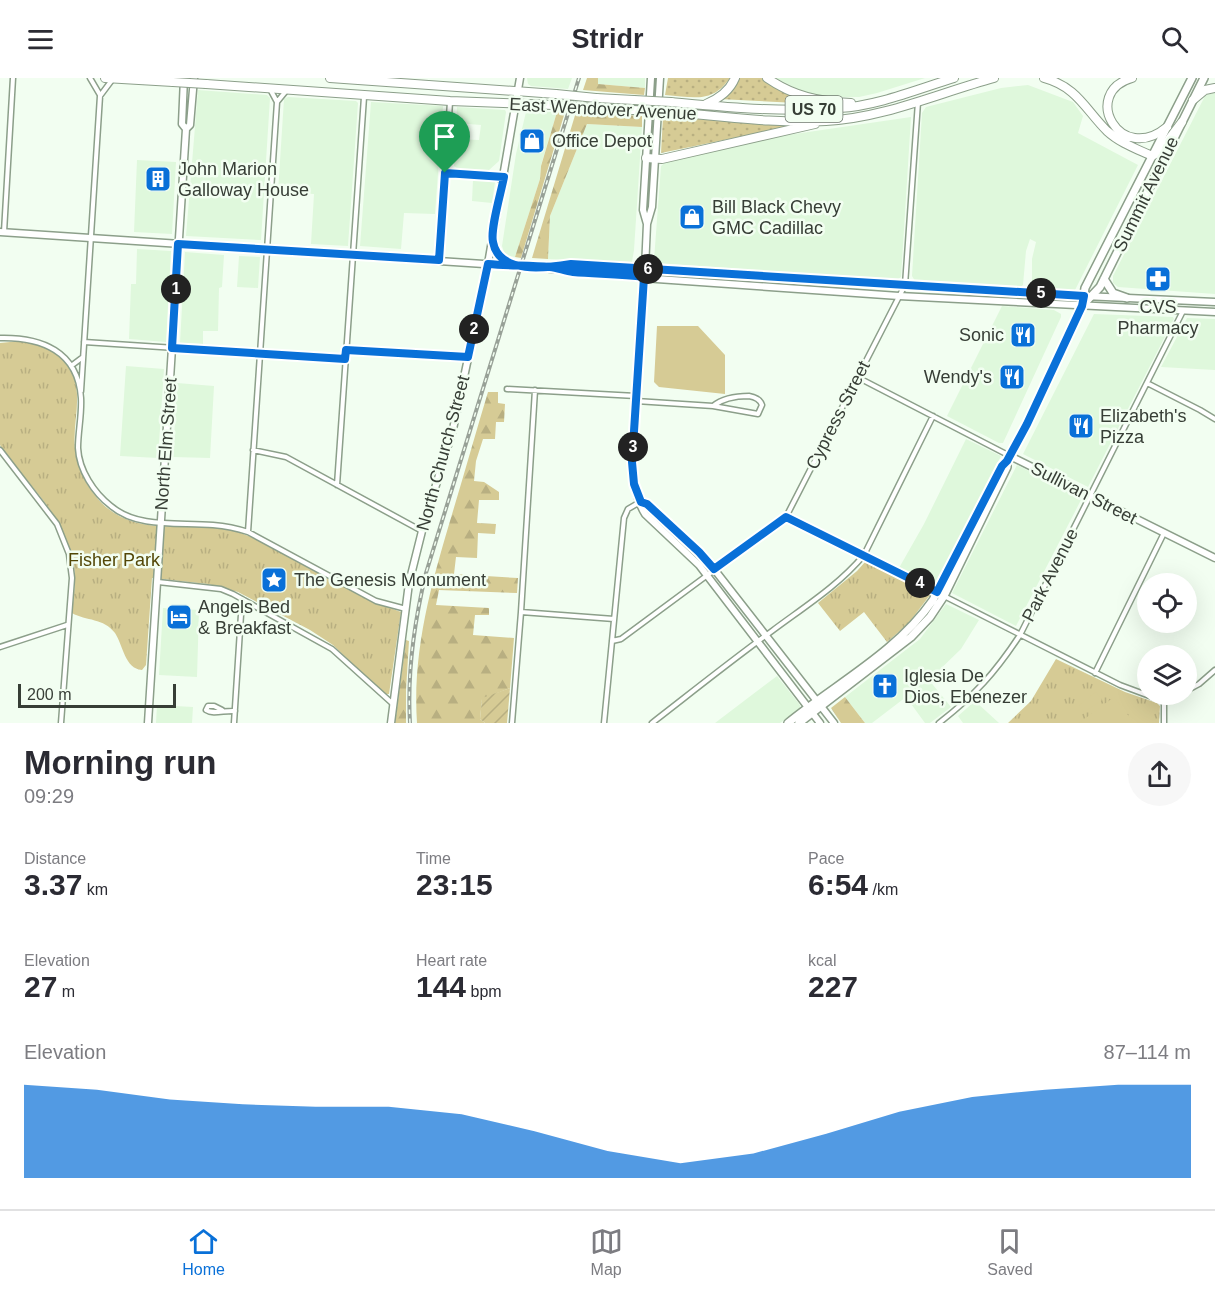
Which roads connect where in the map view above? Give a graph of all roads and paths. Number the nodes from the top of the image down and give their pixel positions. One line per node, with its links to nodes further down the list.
1 (14, 78): 42 (street)
2 (90, 78): 26 (street)
3 (105, 78): 16 (highway, US 70)
4 (184, 78): 37 (main road, North Elm Street)
5 (194, 78): 37 (main road, North Elm Street)
6 (330, 78): 17 (highway, East Wendover Avenue / US 70)
7 (519, 78): 24 (main road, North Church Street)
8 (651, 78): 39 (main road)
9 (660, 78): 39 (main road)
10 (735, 78): 33 (highway)
11 (767, 78): 32 (highway)
12 (954, 78): 32 (highway, East Wendover Avenue / US 70)
13 (993, 78): 30 (highway, East Wendover Avenue / US 70)
14 (1044, 78): 38 (highway)
15 (1132, 78): 36 (highway)
16 (113, 79): 21 (highway, East Wendover Avenue / US 70, bridge); 26 (street)
17 (366, 79): 20 (highway, East Wendover Avenue / US 70)
18 (1192, 79): 36 (main road, Summit Avenue)
19 (1202, 81): 27 (main road, Summit Avenue)
20 (453, 83): 24 (highway, East Wendover Avenue / US 70)
21 (269, 88): 23 (highway, East Wendover Avenue / US 70); 29 (street)
22 (1215, 88): 27 (highway)
23 (288, 89): 25 (highway, East Wendover Avenue / US 70); 29 (street)
24 (518, 92): 31 (main road, North Church Street); 33 (highway, East Wendover Avenue / US 70, bridge)
25 (364, 95): 28 (highway, East Wendover Avenue / US 70); 47 (street)
26 (100, 96): 43 (street)
27 (1192, 100): 35 (main road, Summit Avenue)
28 (450, 101): 31 (highway, East Wendover Avenue / US 70); 40 (street)
29 (277, 102): 46 (street)
30 (918, 102): 34 (highway, East Wendover Avenue / US 70); 55 (street, Cypress Street)
31 (516, 104): 34 (highway, East Wendover Avenue / US 70, bridge); 41 (main road, North Church Street)
32 (864, 104): 33 (highway, East Wendover Avenue / US 70)
33 (704, 105)
34 (827, 121): 39 (highway)
35 (1182, 122): 38 (highway); 54 (main road, Summit Avenue)
36 (1167, 127): 38 (main road, Summit Avenue)
37 (186, 129): 45 (main road, North Elm Street)
38 (1152, 156): 58 (main road, Summit Avenue)
39 (650, 158): 52 (main road)
40 (445, 173): 41 (street); 48 (street)
41 (504, 177): 44 (main road, North Church Street)
42 (2, 232): 43 (main road)
43 (90, 238): 45 (main road); 68 (street)
44 (492, 240): 49 (main road, North Church Street); 50 (main road)
45 (178, 244): 46 (main road); 69 (main road, North Elm Street)
46 (267, 249): 47 (main road); 71 (street)
47 (353, 255): 48 (main road); 70 (street)
48 (439, 260): 49 (main road)
49 (488, 264): 50 (main road); 73 (main road, North Church Street)
50 (515, 266): 51 (main road, bridge)
51 (552, 267): 52 (main road); 53 (main road)
52 (645, 269): 53 (main road); 55 (main road)
53 (644, 277): 57 (main road); 81 (main road)
54 (1104, 279): 59 (main road, Summit Avenue); 61 (main road)
55 (905, 285): 56 (main road); 57 (street, Cypress Street)
56 (952, 288): 58 (main road); 60 (main road)
57 (899, 296): 60 (main road); 76 (street, Cypress Street)
58 (1084, 296): 59 (main road); 64 (main road, Summit Avenue)
59 (1093, 297): 61 (main road); 64 (main road, Summit Avenue)
60 (940, 298): 64 (main road)
61 (1127, 298): 62 (main road)
62 (1207, 301): 63 (main road); 66 (main road)
63 (1215, 302)
64 (1082, 306): 66 (main road); 87 (main road, Summit Avenue)
65 (1215, 310): 66 (main road)
66 (1183, 311): 77 (street, Park Avenue)
67 (0, 339): 75 (street)
68 (84, 342): 69 (street); 72 (street)
69 (172, 348): 71 (street); 92 (main road, North Elm Street)
70 (346, 350): 73 (street); 74 (street)
71 (260, 353): 74 (street); 86 (street)
72 (83, 357): 75 (street); 80 (street)
73 (468, 357): 93 (main road, North Church Street)
74 (345, 359): 88 (street)
75 (71, 366): 80 (street)
76 (857, 377): 83 (street, Sullivan Street); 91 (street, Cypress Street)
77 (1147, 383): 84 (street); 89 (street, Park Avenue)
78 (507, 389): 79 (street)
79 (535, 390): 81 (street); 104 (street)
80 (81, 395): 92 (street)
81 (636, 398): 82 (street); 90 (main road)
82 (713, 406): 82 (street)
83 (933, 416): 87 (street, Sullivan Street); 96 (street)
84 (1215, 419)
85 (0, 450): 106 (street)
86 (253, 450): 88 (street); 94 (street)
87 (1009, 458): 89 (main road, Sullivan Street); 101 (main road, Summit Avenue)
88 (337, 485): 93 (street)
89 (1089, 496): 95 (main road, Sullivan Street); 107 (street, Park Avenue)
90 (641, 502): 98 (main road); 99 (main road); 105 (street)
91 (786, 517): 96 (street); 98 (street, Cypress Street)
92 (161, 523): 94 (street); 100 (main road, North Elm Street)
93 (422, 531): 103 (main road, North Church Street)
94 (248, 532): 103 (street)
95 (1164, 533): 97 (main road, Sullivan Street); 113 (street)
96 (864, 555): 101 (street); 108 (street)
97 (1215, 558)
98 (714, 569): 99 (street, Cypress Street); 108 (main road)
99 (707, 574): 109 (street, Cypress Street); 110 (main road)
100 (157, 582): 102 (street); 123 (main road, North Elm Street)
101 (941, 594): 107 (street); 117 (main road, Summit Avenue)
102 (242, 599): 116 (street); 120 (street)
103 (407, 609): 116 (main road, North Church Street)
104 (521, 612): 105 (street); 126 (street)
105 (614, 619): 109 (street)
106 (67, 626): 111 (street); 122 (street)
107 (1020, 635): 113 (street); 133 (street, Park Avenue)
108 (765, 636): 110 (street); 117 (main road)
109 (612, 641): 127 (street)
110 (757, 642): 121 (main road); 128 (street)
111 (0, 647)
112 (1215, 670): 114 (street)
113 (1095, 673): 115 (street)
114 (1197, 686)
115 (1137, 692)
116 (393, 704): 125 (main road, North Church Street)
117 (819, 704): 121 (main road, Summit Avenue); 132 (main road)
118 (1164, 705): 134 (street)
119 (222, 710): 120 (street)
120 (235, 711): 124 (street)
121 (810, 711): 129 (main road, Summit Avenue); 130 (main road, Summit Avenue); 131 (main road)
122 (61, 723)
123 (148, 723)
124 (234, 723)
125 (391, 723)
126 (512, 723)
127 (604, 723)
128 (653, 723)
129 (788, 723)
130 (799, 723)
131 (820, 723)
132 (834, 723)
133 (939, 723)
134 (1164, 723)

